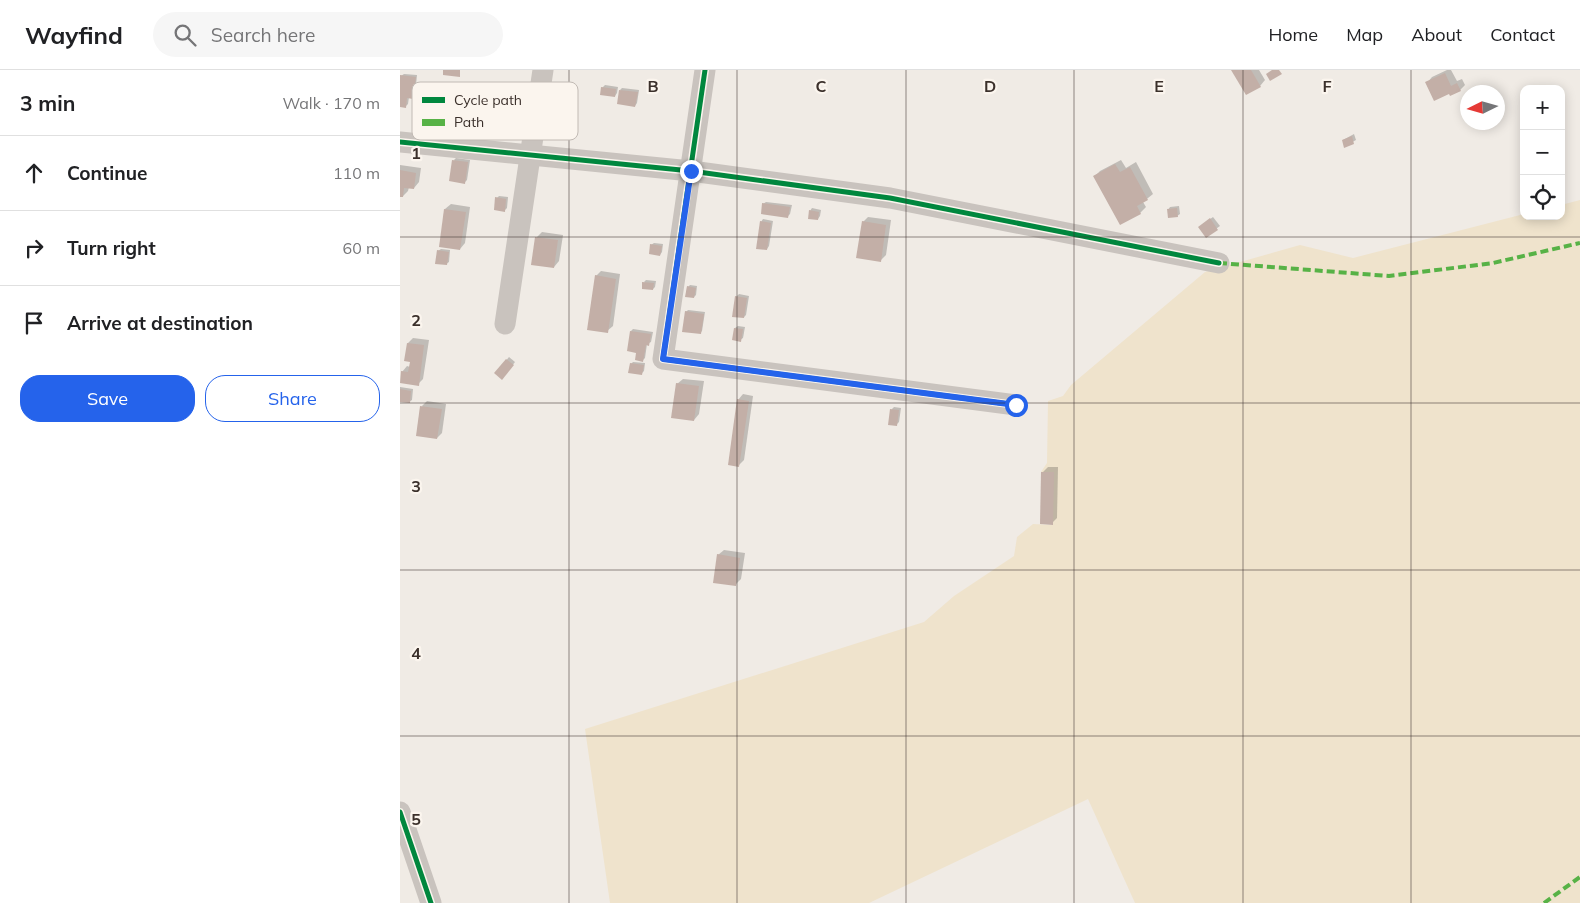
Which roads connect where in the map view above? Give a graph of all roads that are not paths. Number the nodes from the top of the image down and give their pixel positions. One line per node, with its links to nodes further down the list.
1 (706, 70): 5 (street)
2 (532, 140): 4 (street)
3 (400, 142): 4 (street)
4 (530, 155): 5 (street); 7 (street)
5 (691, 171): 6 (street); 8 (street)
6 (1219, 263)
7 (505, 324)
8 (1016, 405)
9 (400, 812): 10 (street)
10 (431, 903)

